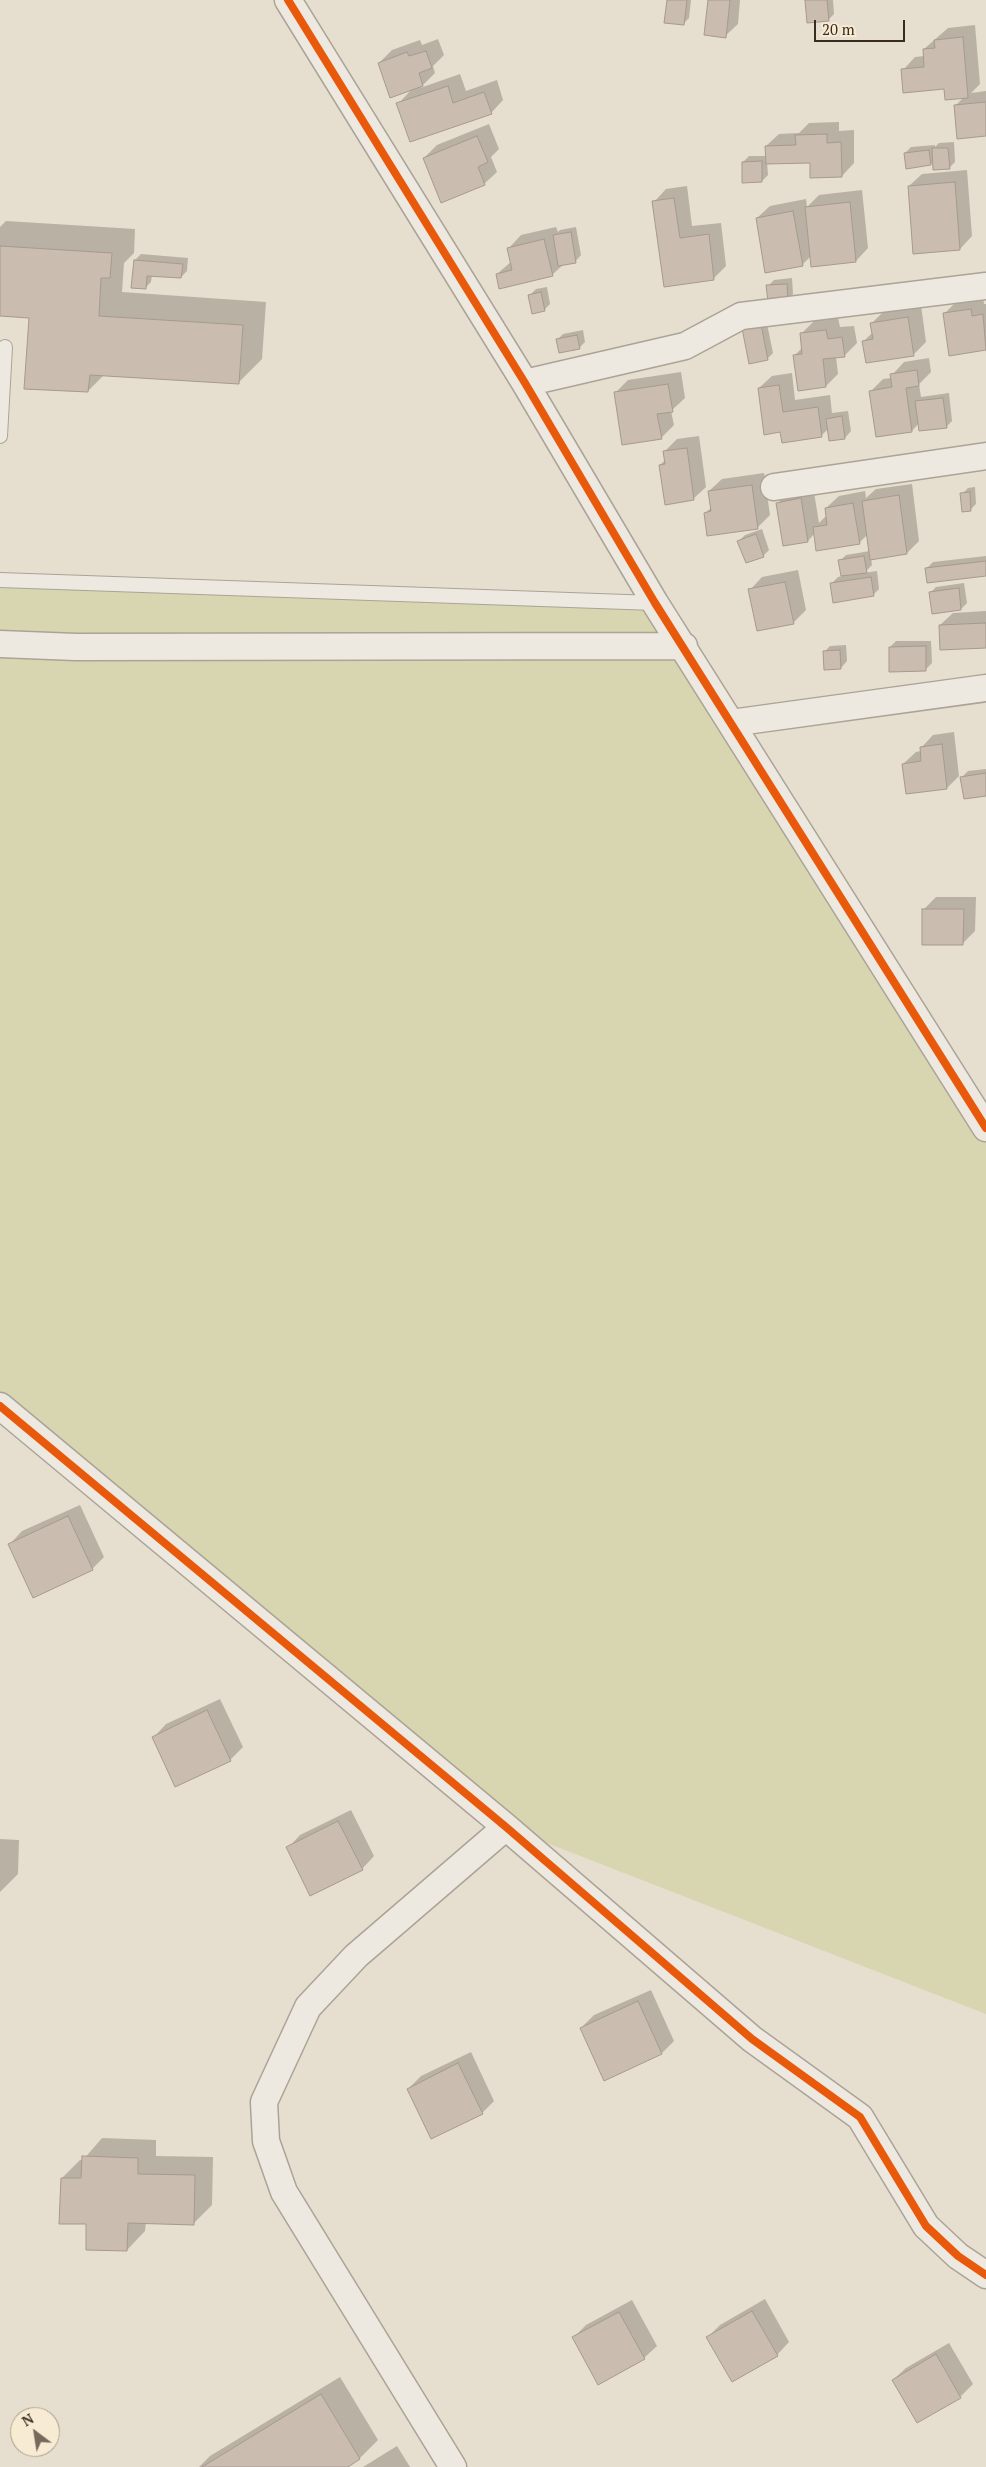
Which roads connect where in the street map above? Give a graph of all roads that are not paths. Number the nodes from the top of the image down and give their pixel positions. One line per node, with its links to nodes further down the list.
1 (288, 0): 4 (street)
2 (986, 286): 4 (street)
3 (6, 347): 5 (lane)
4 (524, 383): 9 (street)
5 (0, 436)
6 (986, 456): 7 (street)
7 (774, 487)
8 (0, 580): 9 (lane)
9 (655, 603): 11 (street)
10 (0, 644): 11 (street)
11 (684, 646): 13 (street)
12 (986, 688): 13 (street)
13 (731, 723): 14 (street)
14 (986, 1128)
15 (0, 1406): 16 (street)
16 (506, 1827): 17 (street); 18 (street)
17 (986, 2275)
18 (453, 2467)

